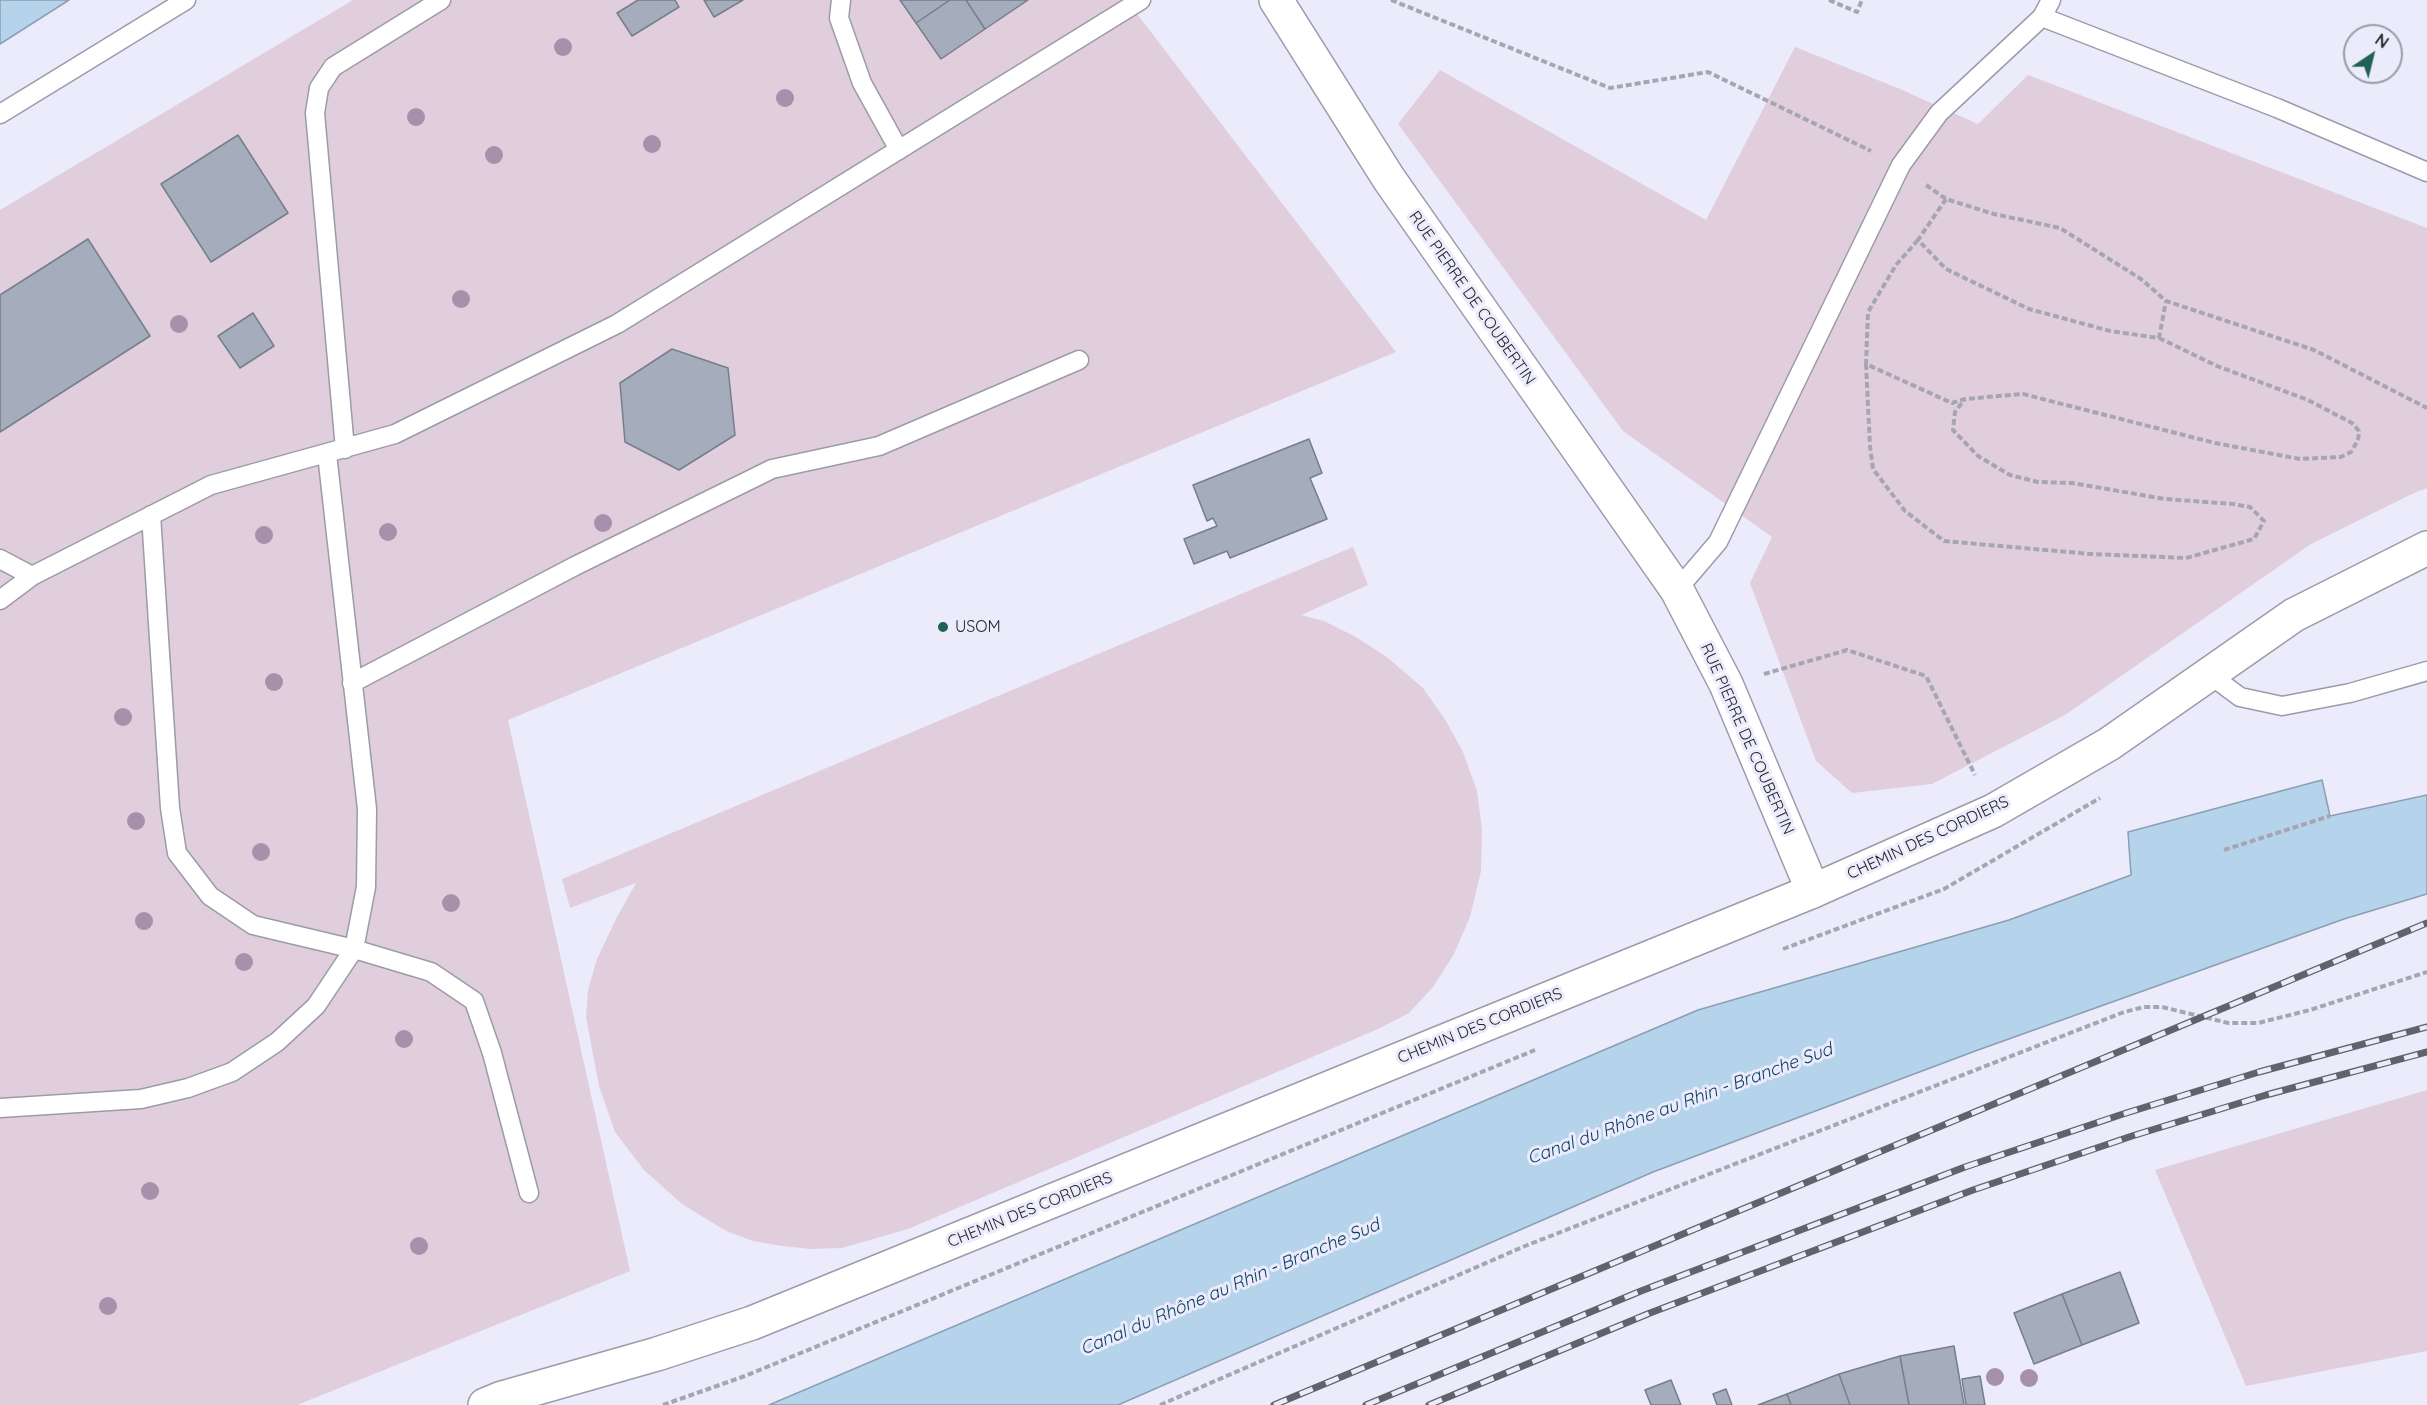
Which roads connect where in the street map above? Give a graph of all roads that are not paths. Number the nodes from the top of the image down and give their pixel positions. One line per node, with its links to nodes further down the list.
1 (186, 0): 8 (lane)
2 (441, 0): 12 (lane)
3 (841, 0): 9 (lane)
4 (1141, 0): 9 (lane)
5 (1276, 0): 17 (street, RUE PIERRE DE COUBERTIN)
6 (2051, 0): 7 (lane)
7 (2042, 17): 10 (lane); 17 (lane)
8 (0, 114)
9 (899, 150): 12 (lane)
10 (2427, 172)
11 (1079, 360): 21 (lane)
12 (336, 452): 13 (lane); 21 (lane)
13 (151, 515): 16 (lane); 23 (lane)
14 (2427, 548): 20 (street, CHEMIN DES CORDIERS)
15 (0, 559): 16 (lane)
16 (32, 576): 18 (lane)
17 (1677, 590): 22 (street, RUE PIERRE DE COUBERTIN)
18 (0, 600)
19 (2427, 671): 20 (lane)
20 (2209, 674): 22 (street, CHEMIN DES CORDIERS)
21 (352, 682): 23 (lane)
22 (1813, 891): 26 (street, CHEMIN DES CORDIERS)
23 (354, 949): 24 (lane); 25 (lane)
24 (0, 1108)
25 (529, 1193)
26 (485, 1405)

